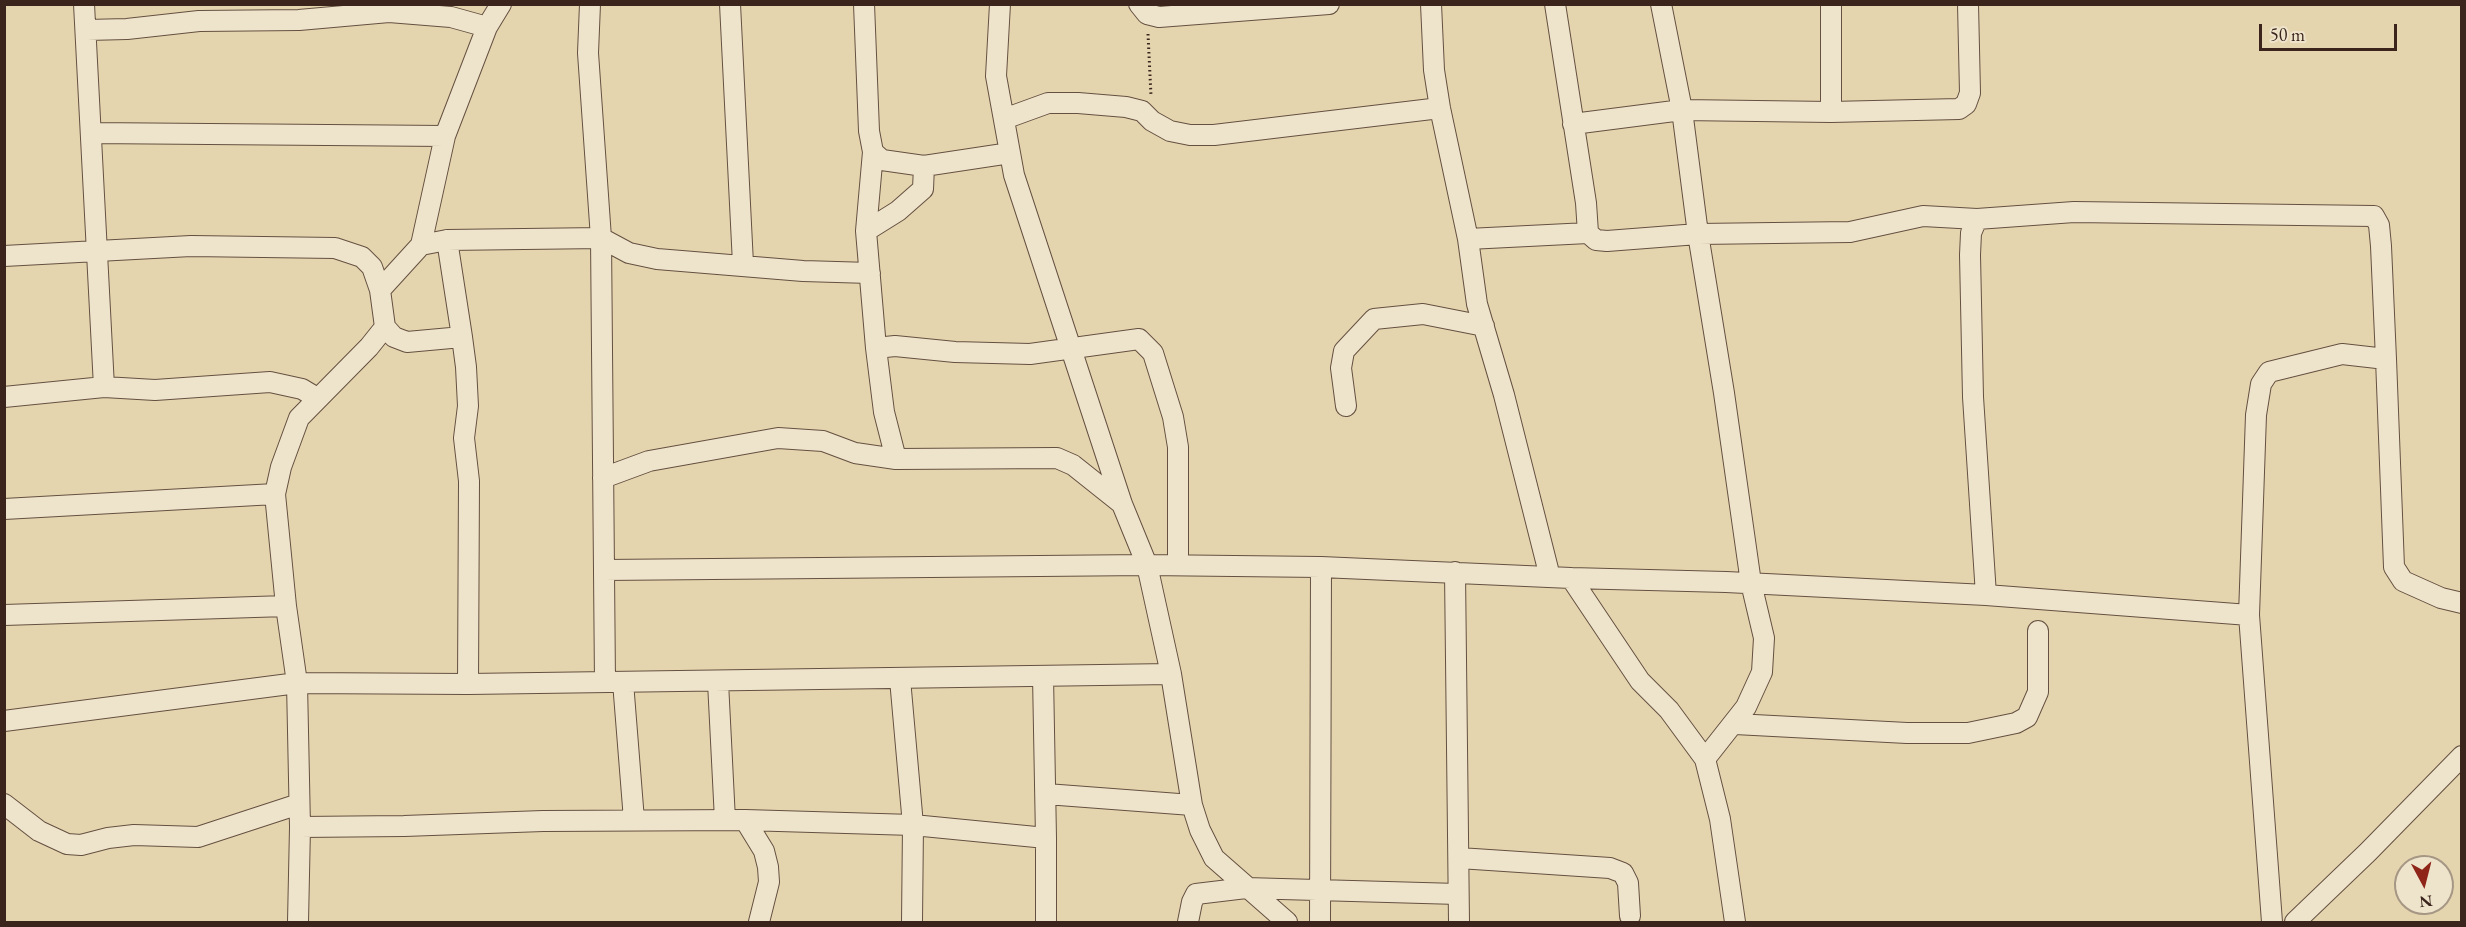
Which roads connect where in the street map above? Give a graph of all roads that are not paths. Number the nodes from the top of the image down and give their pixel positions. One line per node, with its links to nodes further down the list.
1 (84, 4): 15 (street)
2 (501, 4): 14 (street)
3 (590, 4): 30 (street)
4 (730, 4): 36 (street)
5 (864, 4): 23 (street)
6 (1000, 4): 19 (street)
7 (1329, 4): 13 (street)
8 (1431, 4): 16 (street)
9 (1555, 4): 20 (street)
10 (1661, 4): 17 (street)
11 (1831, 4): 18 (street)
12 (1968, 4): 18 (street)
13 (1143, 9)
14 (487, 27): 15 (street); 22 (street)
15 (87, 30): 21 (street)
16 (1440, 108): 19 (street); 31 (street)
17 (1682, 110): 18 (street); 20 (street); 29 (street)
18 (1832, 112)
19 (1004, 119): 24 (street)
20 (1573, 124): 28 (street)
21 (91, 133): 22 (street); 34 (street)
22 (445, 136): 33 (street)
23 (873, 152): 25 (street); 27 (street)
24 (1010, 153): 25 (street); 43 (street)
25 (924, 166): 27 (street)
26 (1977, 219): 29 (street); 44 (street); 62 (street)
27 (866, 231): 37 (street)
28 (1588, 233): 29 (street); 31 (street)
29 (1698, 234): 61 (street)
30 (601, 238): 32 (street); 36 (street); 50 (street)
31 (1468, 239): 39 (street)
32 (447, 240): 33 (street); 41 (street)
33 (421, 245): 38 (street)
34 (98, 251): 35 (street); 38 (street); 45 (street)
35 (4, 256)
36 (742, 264): 37 (street)
37 (870, 273): 42 (street)
38 (380, 290): 40 (street)
39 (1484, 326): 48 (street); 59 (street)
40 (385, 327): 41 (street); 47 (street)
41 (462, 337): 74 (street)
42 (876, 348): 43 (street); 49 (street)
43 (1071, 348): 52 (street); 55 (street)
44 (2386, 358): 63 (street); 66 (street)
45 (104, 387): 46 (street); 47 (street)
46 (4, 397)
47 (317, 398): 51 (street)
48 (1346, 406)
49 (896, 459): 50 (street); 52 (street)
50 (603, 478): 57 (street)
51 (275, 494): 53 (street); 64 (street)
52 (1122, 504): 54 (street)
53 (4, 509)
54 (1147, 565): 55 (street); 57 (street); 68 (street)
55 (1178, 565): 56 (street)
56 (1321, 567): 58 (street); 90 (street)
57 (604, 570): 71 (street)
58 (1455, 572): 59 (street); 88 (street)
59 (1550, 577): 60 (street)
60 (1571, 578): 61 (street); 78 (street)
61 (1751, 583): 62 (street); 76 (street)
62 (1986, 595): 66 (street)
63 (2462, 603)
64 (286, 606): 65 (street); 73 (street)
65 (4, 615)
66 (2248, 615): 102 (street)
67 (2038, 631): 76 (street)
68 (1171, 675): 69 (street); 82 (street)
69 (1043, 676): 70 (street); 79 (street)
70 (900, 679): 72 (street); 85 (street)
71 (614, 682): 72 (street); 74 (street); 83 (street)
72 (718, 682): 84 (street)
73 (297, 683): 74 (street); 75 (street); 81 (street)
74 (468, 684)
75 (4, 721)
76 (1735, 724): 78 (street)
77 (2462, 756): 103 (street)
78 (1705, 759): 101 (street)
79 (1046, 794): 82 (street); 87 (street)
80 (4, 804): 81 (street)
81 (299, 804): 86 (street)
82 (1192, 805): 89 (street)
83 (634, 820): 84 (street); 86 (street)
84 (735, 820): 85 (street); 94 (street)
85 (913, 825): 87 (street); 95 (street)
86 (300, 827): 93 (street)
87 (1046, 838): 96 (street)
88 (1459, 858): 91 (street); 92 (street)
89 (1246, 888): 90 (street); 97 (street); 98 (street)
90 (1320, 891): 91 (street); 99 (street)
91 (1458, 894): 100 (street)
92 (1630, 916)
93 (298, 922)
94 (759, 922)
95 (912, 922)
96 (1046, 922)
97 (1188, 922)
98 (1287, 922)
99 (1320, 922)
100 (1459, 922)
101 (1735, 922)
102 (2272, 922)
103 (2295, 922)

